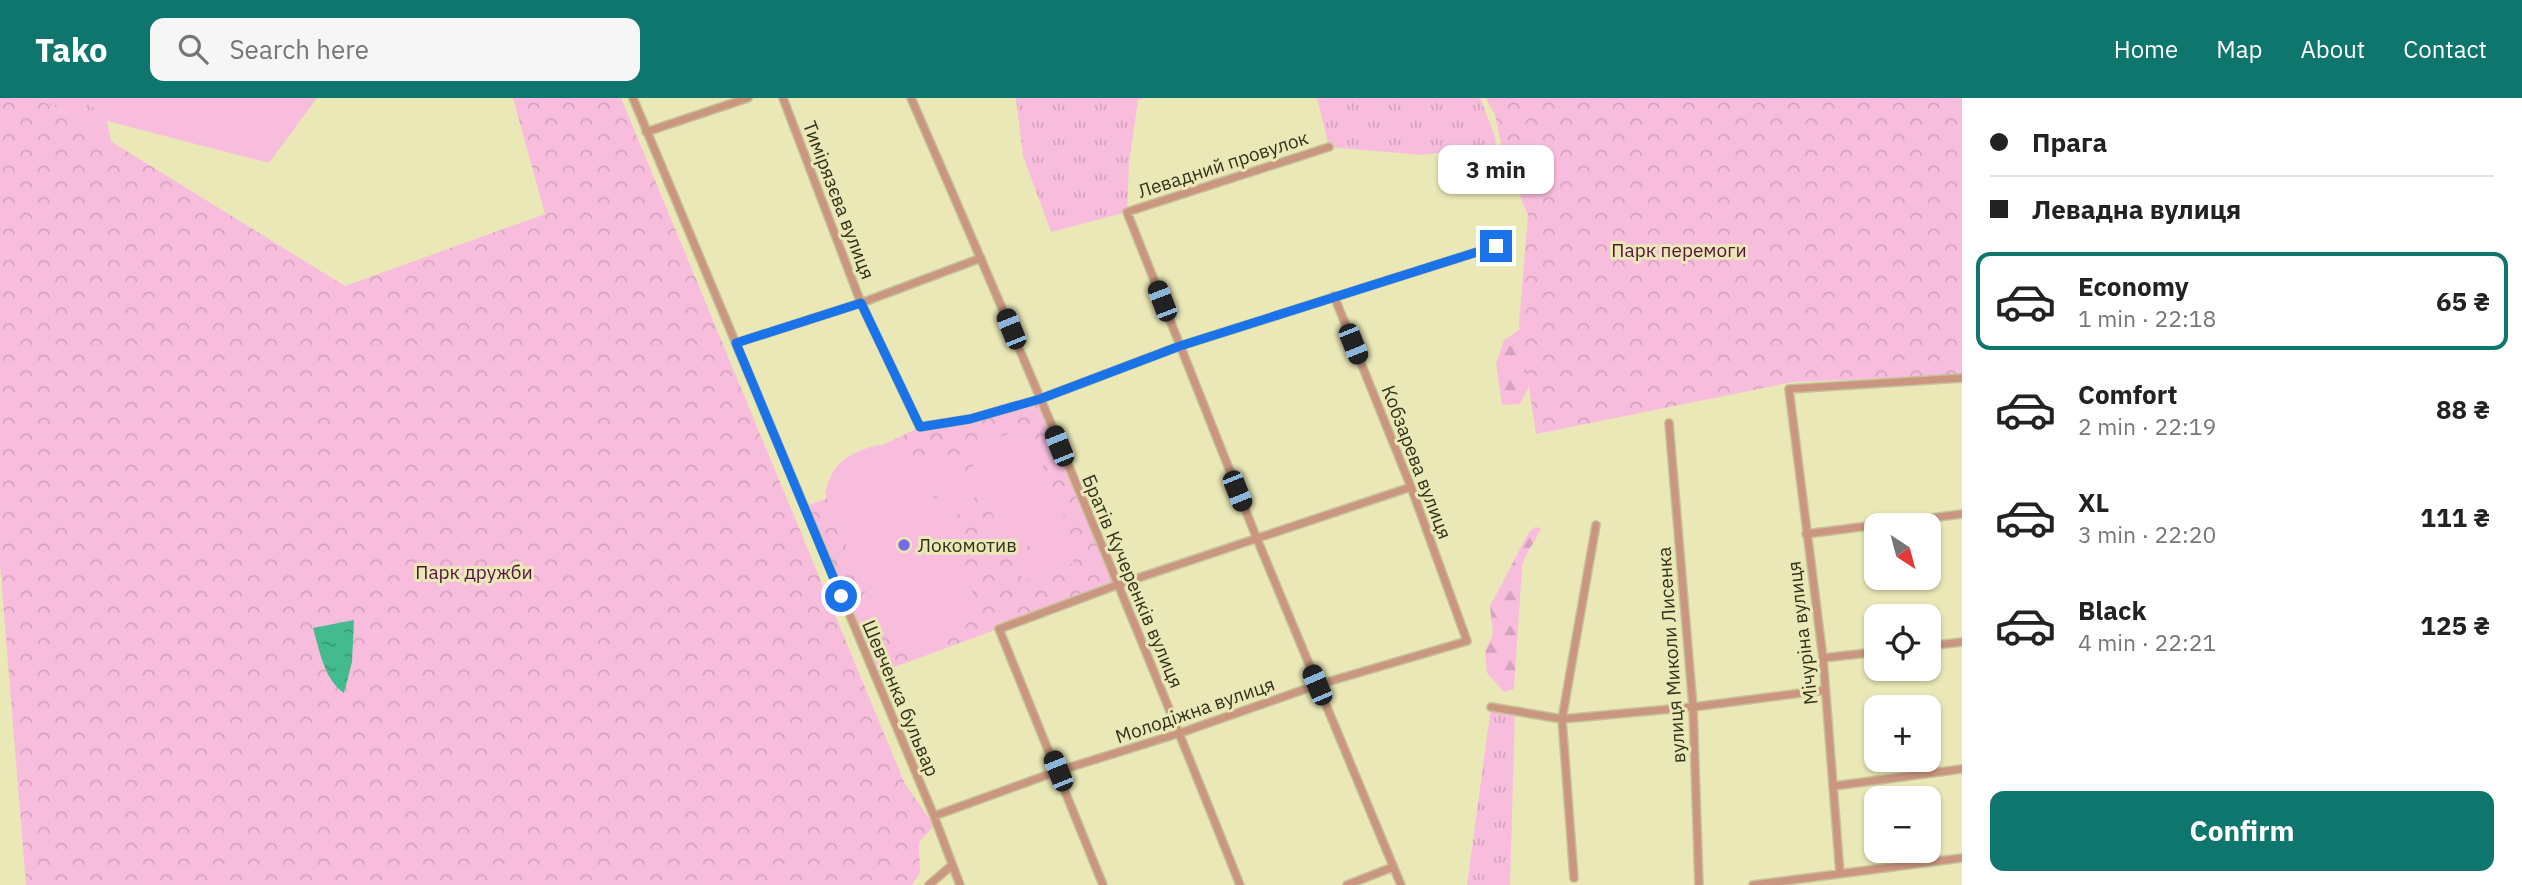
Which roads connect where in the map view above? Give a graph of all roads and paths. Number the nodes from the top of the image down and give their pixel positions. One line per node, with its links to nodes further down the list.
1 (633, 98): 5 (street, Шевченка бульвар)
2 (748, 98): 5 (street)
3 (783, 98): 10 (street, Тимірязєва вулиця)
4 (911, 98): 8 (street, Братів Кучеренків вулиця)
5 (646, 132): 11 (street, Шевченка бульвар)
6 (1329, 147): 12 (street, Левадний провулок)
7 (1496, 246): 9 (street)
8 (981, 258): 10 (street); 14 (street, Братів Кучеренків вулиця)
9 (1334, 296): 12 (street); 16 (street, Кобзарева вулиця)
10 (861, 303): 11 (street); 14 (street, Тимірязєва вулиця)
11 (736, 343): 36 (street, Шевченка бульвар)
12 (1180, 346): 14 (street); 20 (street)
13 (1962, 378): 19 (street, Мічуріна вулиця)
14 (1040, 399): 21 (street, Братів Кучеренків вулиця)
15 (1669, 423): 30 (street, вулиця Миколи Лисенка)
16 (1410, 487): 20 (street); 22 (street, Кобзарева вулиця)
17 (1962, 513): 19 (street)
18 (1596, 525): 31 (street)
19 (1805, 534): 26 (street, Мічуріна вулиця)
20 (1257, 539): 21 (street); 27 (street)
21 (1117, 585): 32 (street, Братів Кучеренків вулиця); 34 (street)
22 (1467, 641): 27 (street, Молодіжна вулиця)
23 (1962, 642): 24 (street)
24 (1941, 644)
25 (1864, 653): 26 (street)
26 (1823, 658): 28 (street, Мічуріна вулиця)
27 (1317, 685): 32 (street, Молодіжна вулиця); 39 (street)
28 (1825, 690): 30 (street); 35 (street, Мічуріна вулиця)
29 (1491, 707): 31 (street)
30 (1693, 707): 31 (street); 48 (street, вулиця Миколи Лисенка)
31 (1562, 719): 41 (street)
32 (1180, 733): 34 (street, Молодіжна вулиця); 45 (street, Братів Кучеренків вулиця)
33 (1962, 769): 35 (street)
34 (1058, 771): 36 (street, Молодіжна вулиця); 44 (street)
35 (1834, 786): 40 (street, Мічуріна вулиця)
36 (934, 816): 38 (street, Шевченка бульвар)
37 (1962, 858): 40 (street)
38 (952, 865): 42 (street); 43 (street, Шевченка бульвар)
39 (1394, 867): 46 (street); 47 (street)
40 (1840, 874): 49 (street)
41 (1574, 878)
42 (929, 885)
43 (960, 885)
44 (1103, 885)
45 (1240, 885)
46 (1348, 885)
47 (1401, 885)
48 (1699, 885)
49 (1753, 885)

